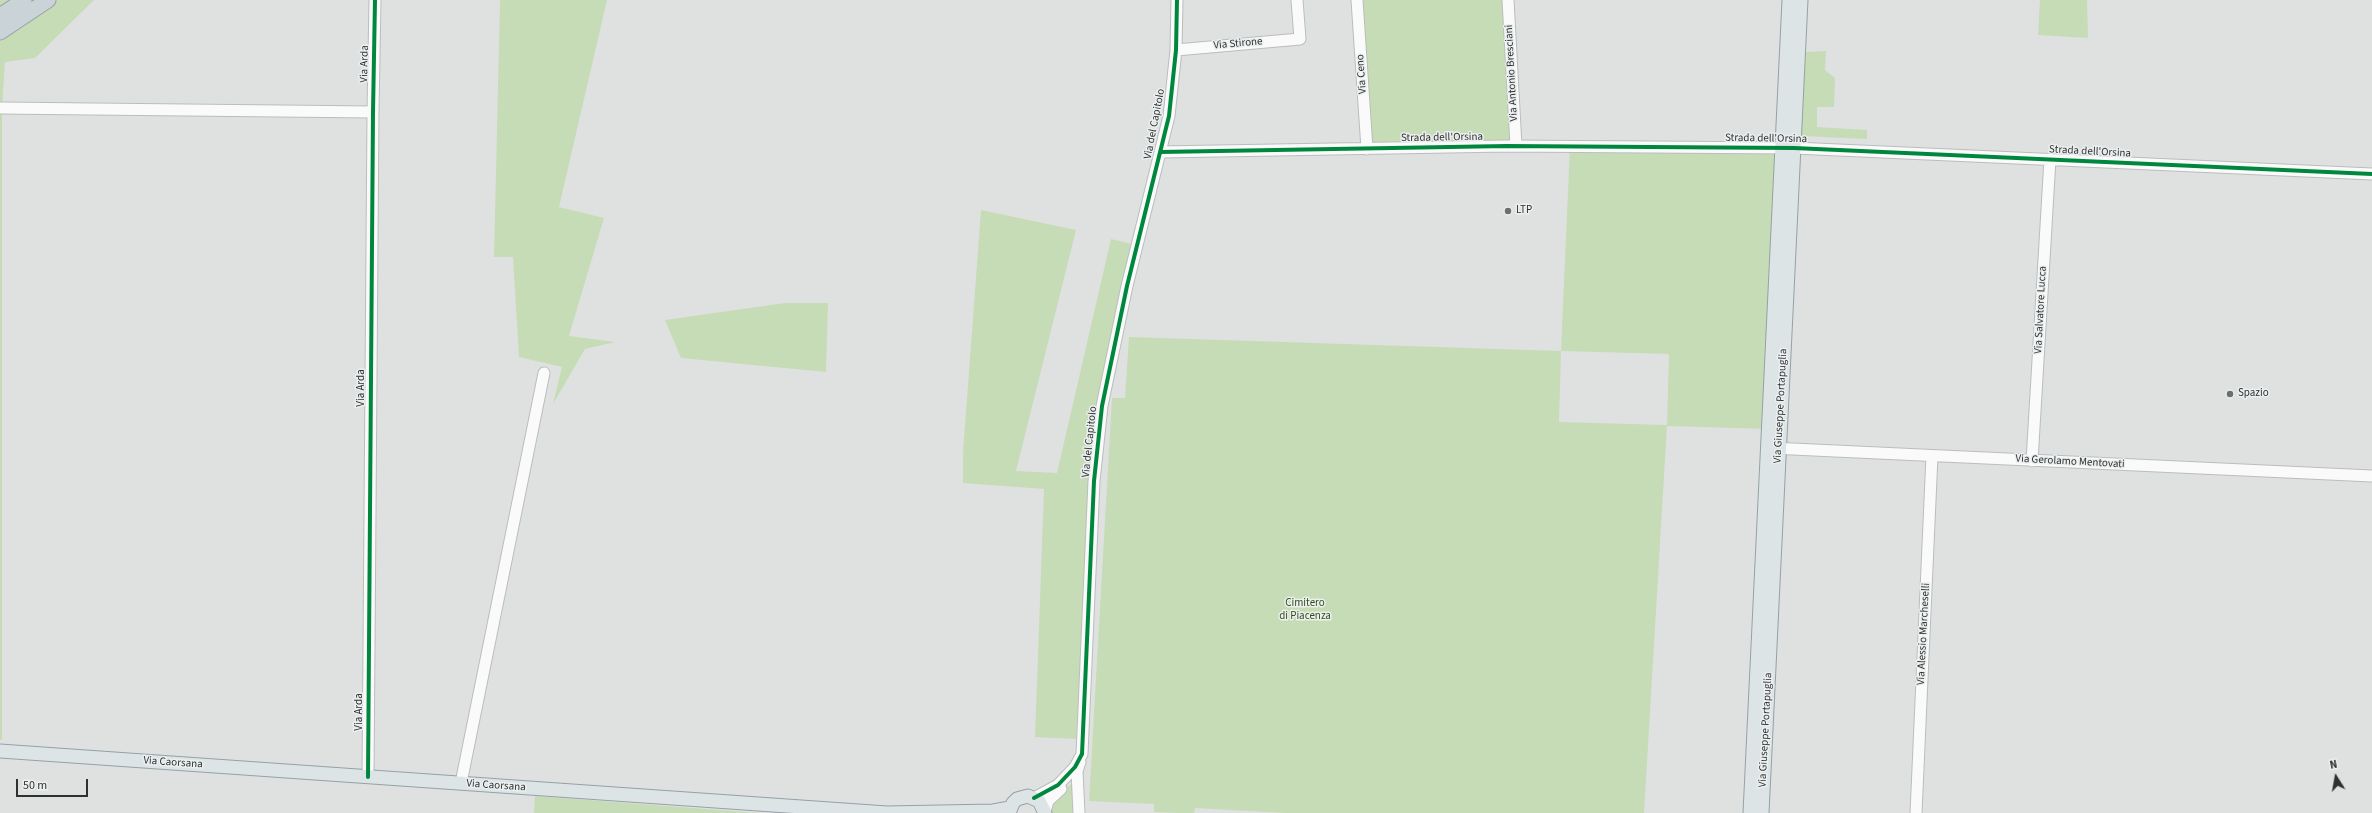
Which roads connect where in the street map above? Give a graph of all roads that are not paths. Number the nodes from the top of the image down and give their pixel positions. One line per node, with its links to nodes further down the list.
1 (24, 0): 10 (highway)
2 (48, 0): 11 (highway)
3 (376, 0): 14 (street, Via Arda)
4 (1177, 0): 12 (street, Via del Capitolo)
5 (1297, 0): 12 (street, Via Stirone)
6 (1357, 0): 17 (street, Via Ceno)
7 (1508, 0): 15 (street, Via Antonio Bresciani)
8 (1790, 0): 16 (main road, Via Giuseppe Portapuglia)
9 (1801, 0): 16 (main road, Via Giuseppe Portapuglia)
10 (0, 16)
11 (0, 32)
12 (1176, 50): 18 (street, Via del Capitolo)
13 (0, 108): 14 (street)
14 (373, 112): 28 (street, Via Arda)
15 (1516, 146): 16 (street, Strada dell'Orsina); 17 (street, Strada dell'Orsina)
16 (1788, 148): 19 (street, Strada dell'Orsina); 22 (main road, Via Giuseppe Portapuglia)
17 (1367, 149): 18 (street, Strada dell'Orsina)
18 (1160, 152): 27 (street, Via del Capitolo)
19 (2050, 159): 20 (street, Strada dell'Orsina); 24 (street, Via Salvatore Lucca)
20 (2372, 174)
21 (544, 373): 29 (street)
22 (1774, 449): 23 (street, Via Gerolamo Mentovati); 35 (main road, Via Giuseppe Portapuglia); 36 (main road, Via Giuseppe Portapuglia)
23 (1932, 456): 24 (street, Via Gerolamo Mentovati); 37 (street, Via Alessio Marcheselli)
24 (2032, 461): 25 (street, Via Gerolamo Mentovati)
25 (2372, 476)
26 (0, 751): 28 (main road, Via Caorsana)
27 (1078, 766): 30 (street); 33 (street); 34 (street, Via del Capitolo)
28 (368, 777): 29 (main road, Via Caorsana)
29 (461, 783): 32 (main road, Via Caorsana)
30 (1034, 798): 31 (main road); 33 (main road)
31 (1002, 811): 32 (main road, Via Caorsana)
32 (957, 813)
33 (1045, 813)
34 (1079, 813)
35 (1750, 813)
36 (1762, 813)
37 (1916, 813)

